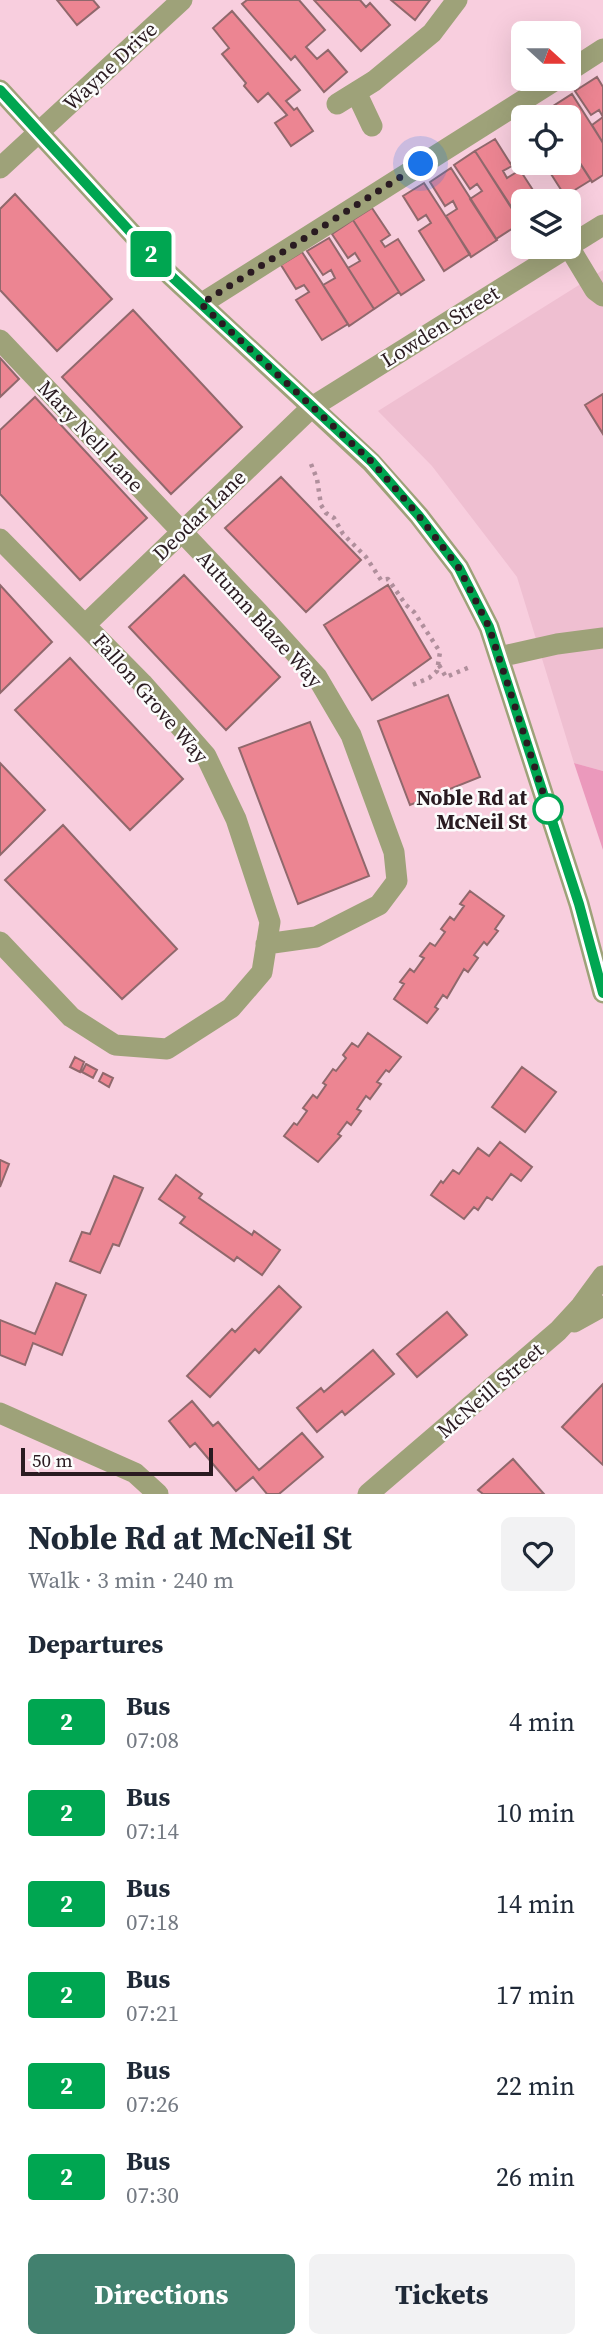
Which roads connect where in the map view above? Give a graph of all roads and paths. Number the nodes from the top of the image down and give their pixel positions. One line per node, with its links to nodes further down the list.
1 (457, 0): 7 (street)
2 (180, 1): 10 (street, Wayne Drive)
3 (603, 49): 4 (street)
4 (581, 63)
5 (0, 90): 10 (street)
6 (537, 91): 17 (street)
7 (356, 92): 8 (street); 9 (street)
8 (337, 104)
9 (372, 126)
10 (38, 132): 11 (street); 17 (street)
11 (0, 168)
12 (603, 225): 13 (street, Lowden Street)
13 (581, 239)
14 (549, 259): 19 (street, Lowden Street)
15 (576, 259): 16 (street)
16 (603, 296)
17 (201, 304): 19 (street)
18 (0, 340): 21 (street, Mary Nell Lane)
19 (312, 407): 21 (street, Deodar Lane); 25 (street)
20 (311, 464): 26 (path)
21 (181, 531): 23 (street, Deodar Lane); 30 (street, Autumn Blaze Way)
22 (0, 539): 23 (street, Fallon Grove Way)
23 (86, 624): 30 (street, Fallon Grove Way)
24 (603, 638): 25 (street)
25 (499, 657): 31 (street)
26 (439, 665): 27 (path); 28 (path)
27 (470, 667)
28 (410, 686)
29 (0, 942): 30 (street, Fallon Grove Way)
30 (266, 944)
31 (603, 990)
32 (603, 1276): 34 (street, McNeill Street)
33 (603, 1306): 34 (street)
34 (559, 1330): 37 (street, McNeill Street)
35 (0, 1413): 36 (street)
36 (158, 1494)
37 (368, 1494)

